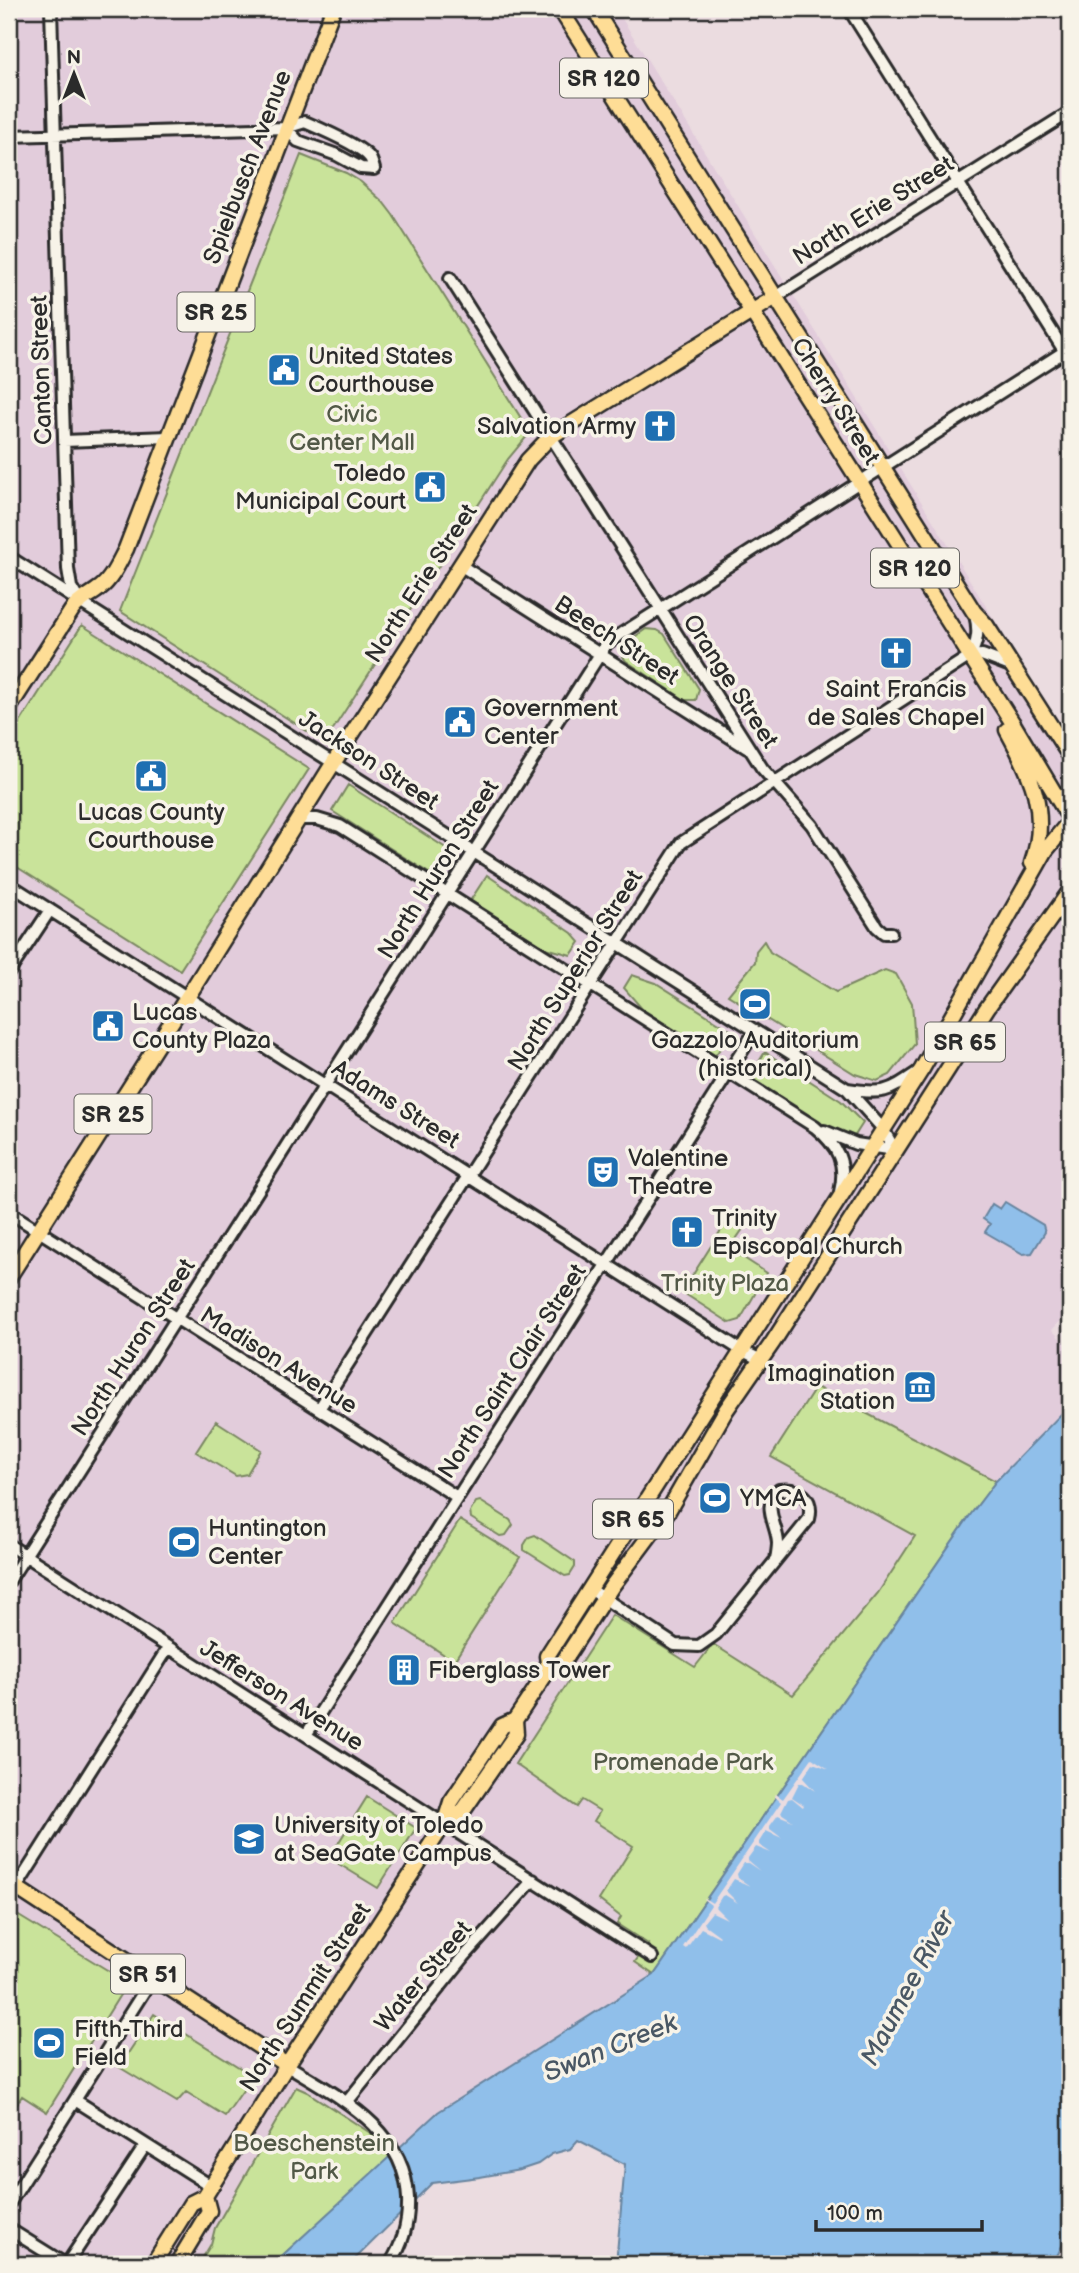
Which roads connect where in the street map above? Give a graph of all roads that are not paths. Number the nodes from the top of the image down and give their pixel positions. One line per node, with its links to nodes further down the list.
1 (51, 9): 8 (street, Canton Street)
2 (333, 9): 7 (main road, Spielbusch Avenue / SR 25)
3 (560, 9): 13 (main road, Cherry Street / SR 120)
4 (594, 9): 12 (main road, Cherry Street)
5 (853, 10): 10 (street)
6 (1070, 112): 10 (street, North Erie Street)
7 (286, 128): 7 (street); 8 (street); 15 (main road, Spielbusch Avenue / SR 25)
8 (55, 135): 9 (street); 17 (street, Canton Street)
9 (9, 136)
10 (959, 183): 12 (street, North Erie Street); 14 (street)
11 (450, 278): 16 (street, Orange Street)
12 (775, 298): 13 (main road, North Erie Street / SR 25); 18 (main road, Cherry Street / SR 120)
13 (751, 312): 16 (main road, North Erie Street / SR 25); 19 (main road, Cherry Street / SR 120)
14 (1068, 353): 18 (street, North Huron Street)
15 (168, 437): 17 (street); 22 (main road, Spielbusch Avenue / SR 25)
16 (550, 437): 21 (main road, North Erie Street / SR 25); 23 (street, Orange Street)
17 (64, 441): 22 (street, Canton Street)
18 (882, 467): 19 (street, North Huron Street); 24 (main road, Cherry Street / SR 120)
19 (860, 481): 23 (street, North Huron Street); 26 (main road, Cherry Street / SR 120)
20 (9, 557): 22 (street, Jackson Street)
21 (460, 565): 25 (street, Beech Street); 32 (main road, North Erie Street / SR 25)
22 (79, 601): 29 (main road, SR 25); 32 (street, Jackson Street)
23 (659, 608): 25 (street, North Huron Street); 30 (street, Orange Street)
24 (974, 612): 26 (street); 27 (main road, Cherry Street / SR 120)
25 (599, 654): 30 (street, Beech Street); 36 (street, North Huron Street)
26 (970, 656): 27 (street); 28 (main road, Cherry Street / SR 120); 33 (street, North Superior Street)
27 (1013, 667): 31 (main road, Cherry Street / SR 120)
28 (999, 703): 35 (main road, Cherry Street / SR 120); 40 (main road)
29 (9, 708)
30 (751, 750): 33 (street, Orange Street)
31 (1070, 756)
32 (334, 762): 34 (main road, North Erie Street / SR 25); 36 (street, Jackson Street)
33 (772, 781): 43 (street, Orange Street); 45 (street, North Superior Street)
34 (299, 819): 39 (street); 48 (main road, North Erie Street / SR 25)
35 (1070, 820): 40 (main road, North Summit Street / SR 65)
36 (475, 853): 39 (street, North Huron Street); 45 (street, Jackson Street)
37 (9, 884): 42 (street, Adams Street)
38 (1070, 891): 44 (main road, North Summit Street / SR 65)
39 (447, 895): 47 (street); 52 (street, North Huron Street)
40 (1020, 898): 50 (main road, North Summit Street / SR 65)
41 (1070, 905): 44 (main road)
42 (50, 910): 46 (street); 48 (street, Adams Street)
43 (891, 933)
44 (1037, 936): 57 (main road, North Summit Street / SR 65)
45 (617, 943): 47 (street, North Superior Street); 49 (street, Jackson Street)
46 (9, 972)
47 (590, 985): 51 (street); 58 (street, North Superior Street)
48 (188, 997): 52 (street, Adams Street); 61 (main road, North Erie Street / SR 25)
49 (755, 1031): 51 (street, North Saint Clair Street); 53 (street, Jackson Street)
50 (922, 1069): 53 (street, Jackson Street); 55 (main road, North Summit Street / SR 65)
51 (728, 1073): 54 (street); 62 (street, North Saint Clair Street)
52 (326, 1085): 58 (street, Adams Street); 64 (street, North Huron Street)
53 (847, 1089): 55 (street, Jackson Street)
54 (815, 1128): 56 (street); 59 (street)
55 (883, 1129): 56 (main road, North Summit Street / SR 65); 57 (street, Jackson Street)
56 (872, 1146): 57 (street); 59 (main road, North Summit Street / SR 65)
57 (895, 1150): 66 (main road, North Summit Street / SR 65)
58 (469, 1175): 62 (street, Adams Street); 67 (street, North Superior Street)
59 (838, 1199): 65 (main road, North Summit Street / SR 65)
60 (9, 1212): 61 (street, Madison Avenue)
61 (38, 1231): 63 (main road, North Erie Street / SR 25); 64 (street, Madison Avenue)
62 (606, 1264): 65 (street, Adams Street); 70 (street, North Saint Clair Street)
63 (9, 1277)
64 (176, 1319): 67 (street, Madison Avenue); 74 (street, North Huron Street)
65 (741, 1350): 66 (street, Adams Street); 68 (main road, North Summit Street / SR 65)
66 (761, 1360): 69 (main road, North Summit Street / SR 65)
67 (319, 1409): 70 (street, Madison Avenue)
68 (671, 1459): 69 (main road); 71 (main road, North Summit Street / SR 65)
69 (693, 1468): 73 (main road, North Summit Street / SR 65)
70 (457, 1497): 81 (street, North Saint Clair Street)
71 (623, 1535): 73 (main road); 77 (main road, North Summit Street / SR 65)
72 (9, 1545): 74 (street, Jefferson Avenue)
73 (641, 1546): 78 (main road, North Summit Street / SR 65)
74 (25, 1556): 76 (street, North Huron Street); 79 (street, Jefferson Avenue)
75 (776, 1560): 75 (street); 78 (street)
76 (9, 1581)
77 (590, 1589): 78 (street); 80 (main road, North Summit Street / SR 65)
78 (604, 1599): 80 (main road, North Summit Street / SR 65)
79 (168, 1648): 81 (street, Jefferson Avenue); 84 (street)
80 (549, 1669): 82 (main road, North Summit Street / SR 65)
81 (306, 1734): 82 (street, Jefferson Avenue)
82 (444, 1824): 83 (street, Jefferson Avenue); 87 (main road, North Summit Street / SR 65)
83 (533, 1880): 85 (street, Jefferson Avenue); 89 (street, Water Street)
84 (13, 1885): 86 (main road, SR 51)
85 (652, 1957)
86 (153, 1977): 87 (main road, SR 51); 88 (street)
87 (287, 2066): 89 (street); 91 (main road, North Summit Street)
88 (75, 2100): 90 (street); 92 (street)
89 (347, 2102): 99 (street)
90 (145, 2146): 91 (street); 96 (street)
91 (208, 2191): 97 (main road); 98 (main road)
92 (9, 2204)
93 (9, 2229): 94 (street)
94 (48, 2254): 95 (street); 96 (street)
95 (41, 2264)
96 (66, 2264)
97 (153, 2264)
98 (177, 2264)
99 (390, 2264)

